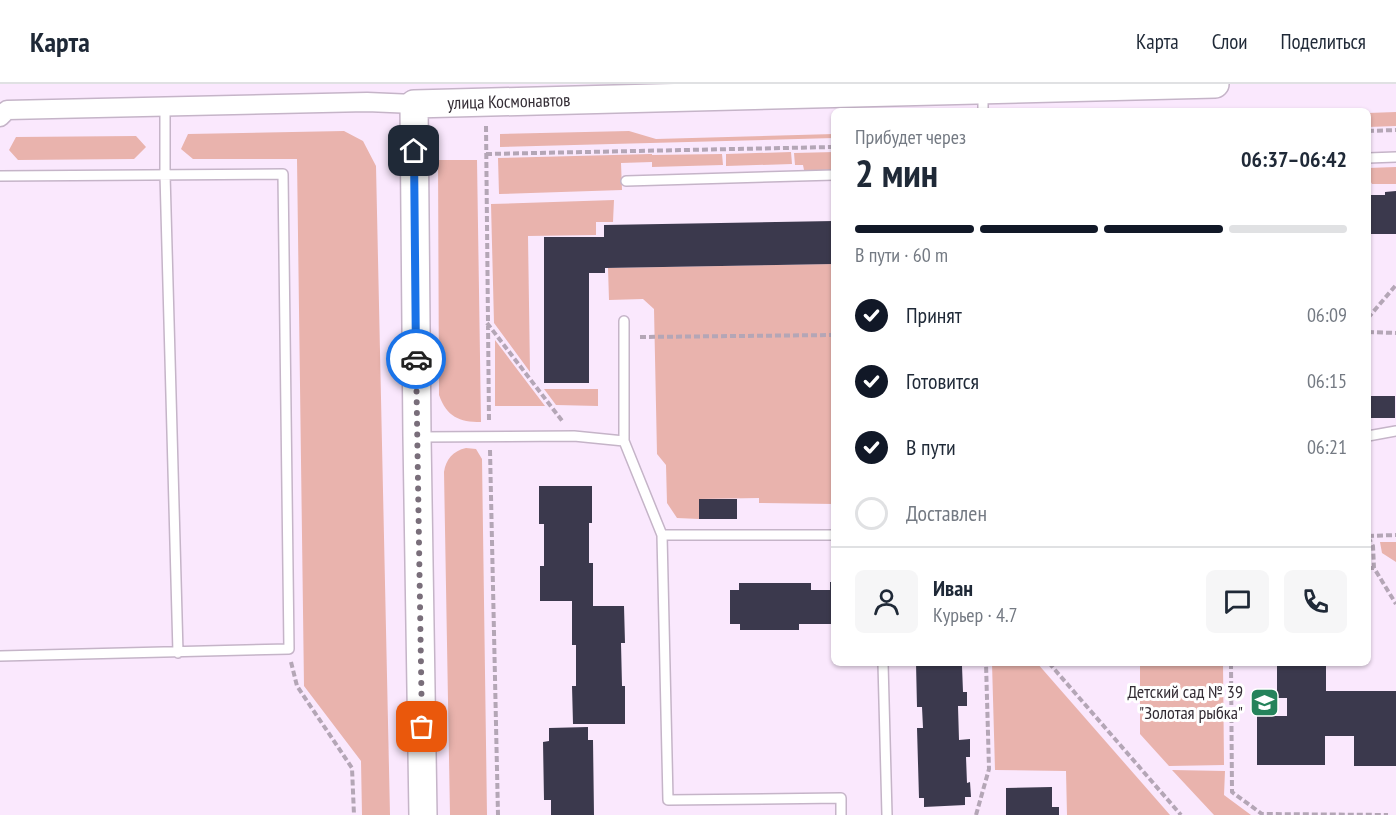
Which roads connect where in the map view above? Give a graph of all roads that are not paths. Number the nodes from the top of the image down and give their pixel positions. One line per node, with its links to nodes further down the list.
1 (1215, 84): 3 (main road, улица Космонавтов)
2 (887, 88): 3 (main road, улица Космонавтов); 4 (main road, улица Космонавтов)
3 (982, 95)
4 (414, 104): 5 (street); 16 (main road)
5 (165, 106): 6 (street); 9 (lane)
6 (0, 117)
7 (1396, 157): 8 (lane)
8 (1371, 158)
9 (165, 174): 11 (lane); 20 (lane); 20 (lane)
10 (831, 175): 12 (lane)
11 (0, 177)
12 (626, 181)
13 (624, 321): 17 (lane)
14 (1396, 430): 15 (lane)
15 (1371, 435)
16 (417, 437): 17 (lane); 23 (main road)
17 (624, 441): 18 (lane)
18 (662, 535): 19 (lane); 24 (lane)
19 (831, 535)
20 (178, 653): 21 (lane)
21 (0, 656)
22 (883, 666): 25 (lane)
23 (423, 815)
24 (841, 815)
25 (887, 815)

